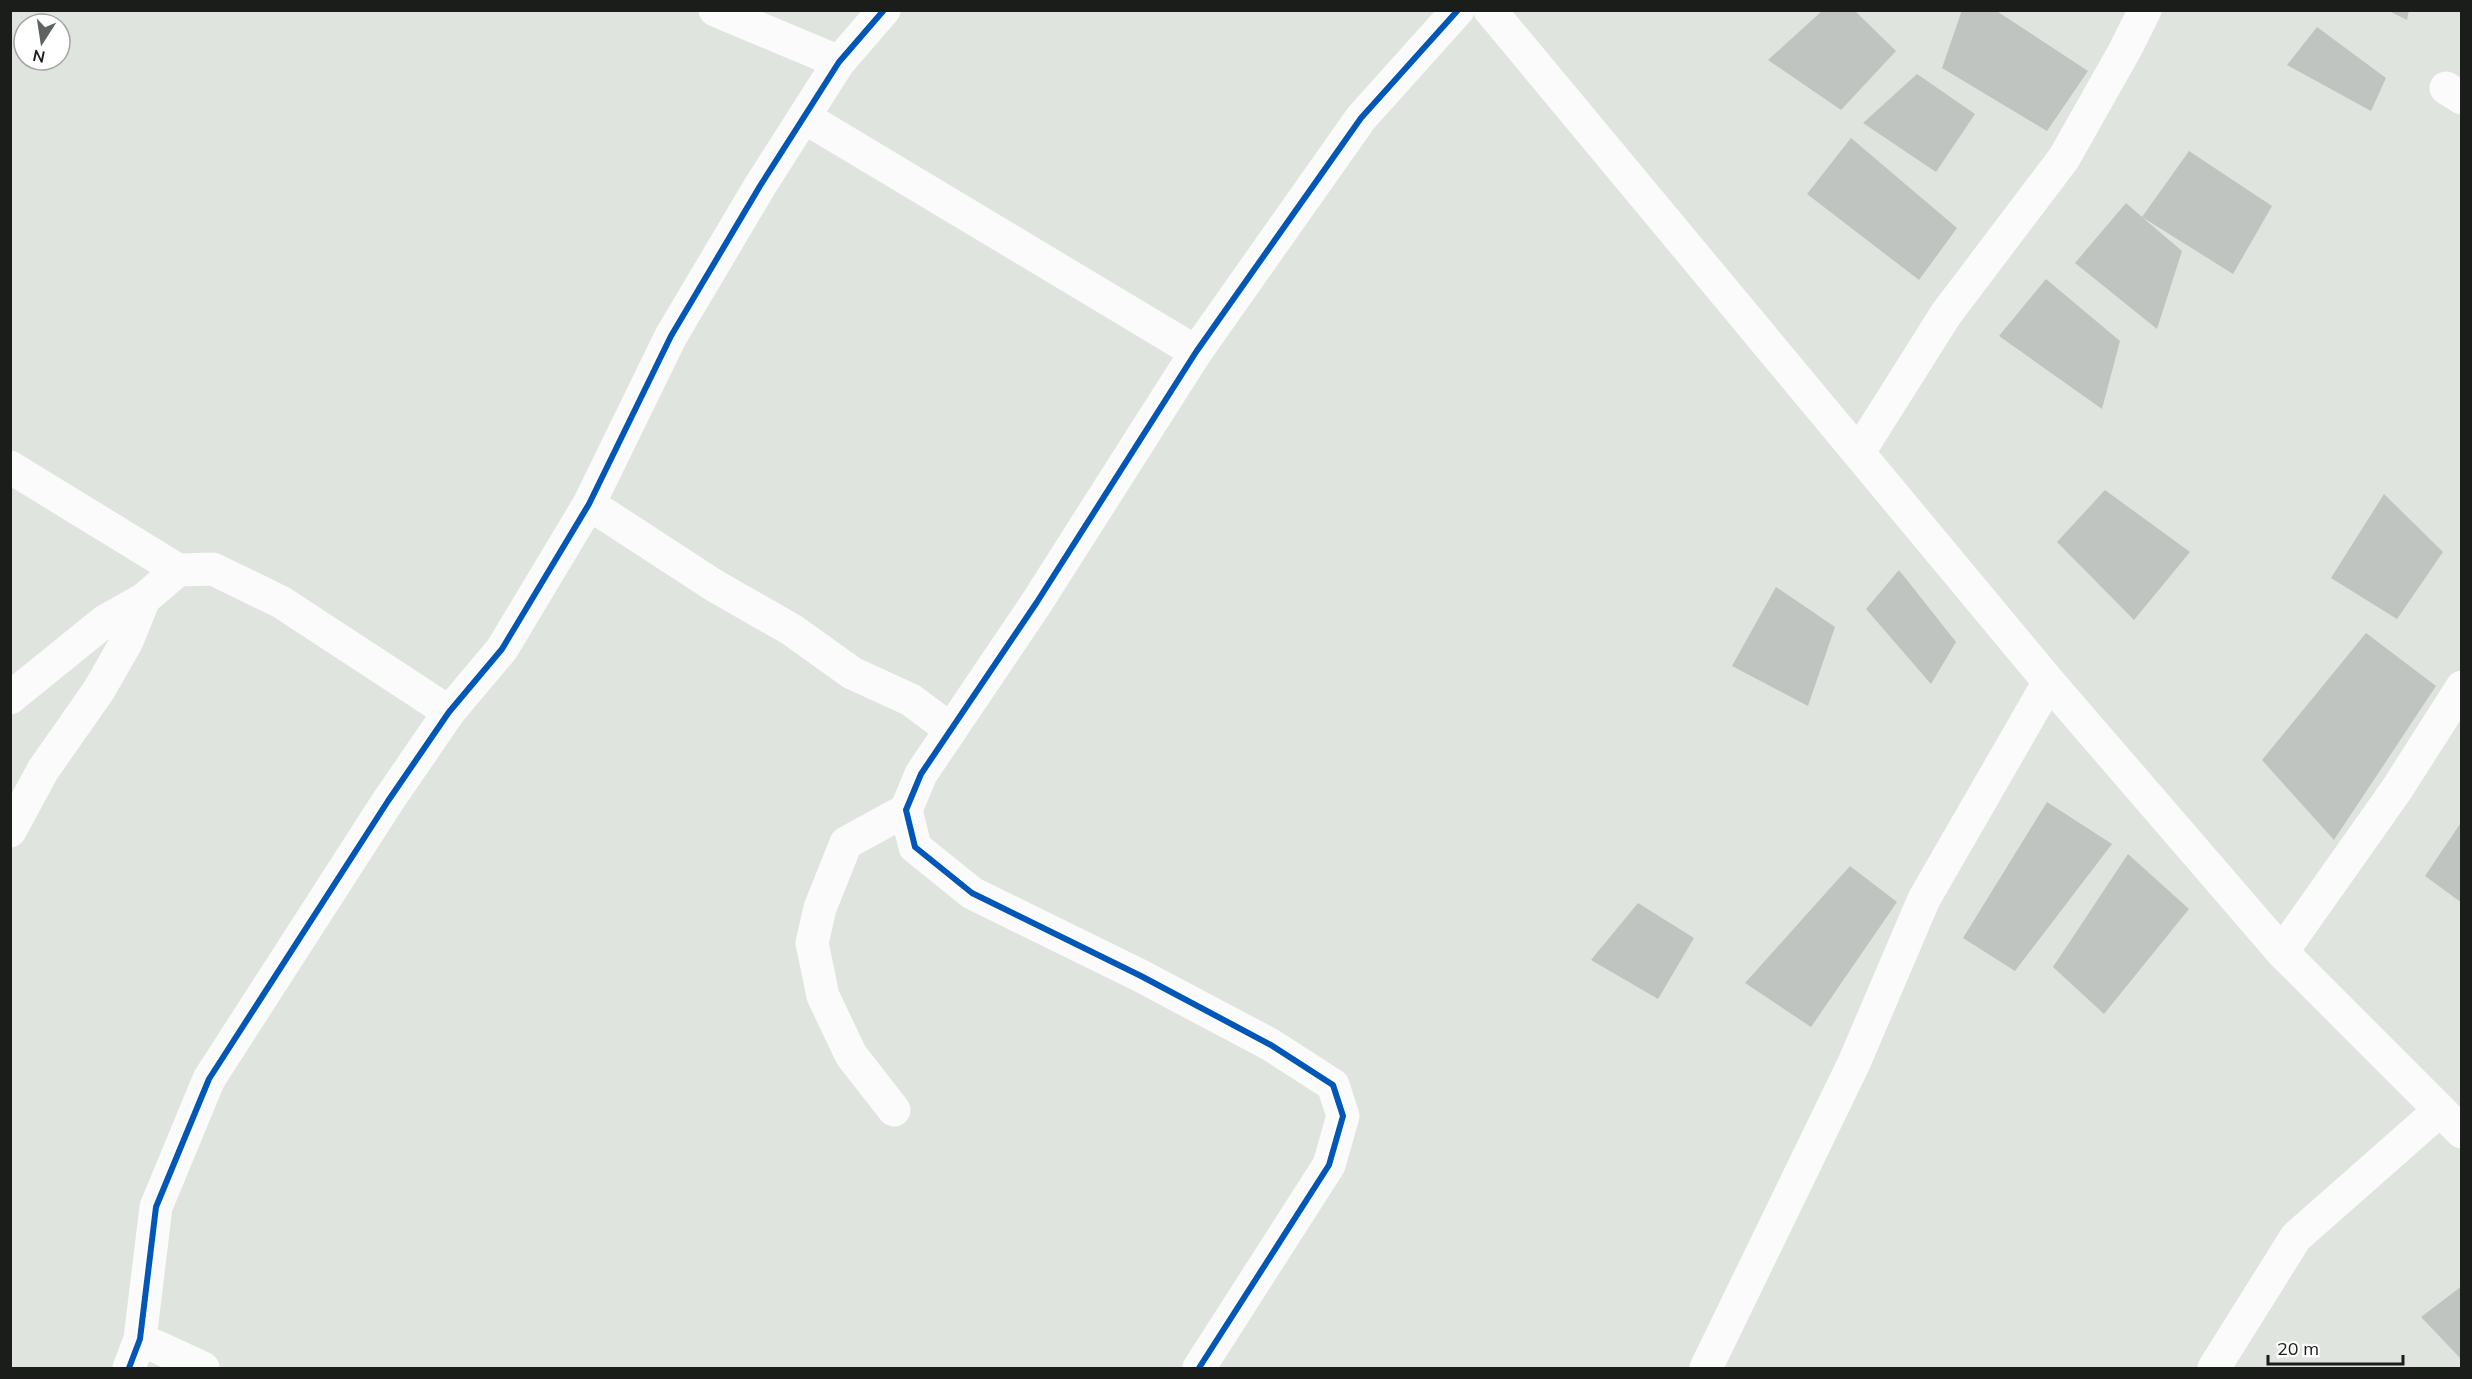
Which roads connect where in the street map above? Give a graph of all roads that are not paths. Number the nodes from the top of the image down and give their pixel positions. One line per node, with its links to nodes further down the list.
1 (716, 10): 6 (street)
2 (884, 10): 6 (street)
3 (1458, 10): 8 (street)
4 (1490, 10): 9 (street)
5 (2145, 10): 9 (street)
6 (839, 62): 7 (street)
7 (804, 117): 8 (street); 11 (street)
8 (1196, 352): 18 (street)
9 (1859, 452): 14 (street)
10 (10, 467): 12 (street)
11 (589, 504): 17 (street); 18 (street)
12 (178, 570): 13 (street); 17 (street)
13 (144, 599): 16 (street); 20 (street)
14 (2049, 682): 21 (street); 27 (street)
15 (2462, 687): 21 (street)
16 (10, 698)
17 (449, 712): 24 (street)
18 (951, 730): 19 (street)
19 (906, 810): 22 (street); 26 (street)
20 (10, 831)
21 (2282, 952): 23 (street)
22 (894, 1110)
23 (2450, 1121): 28 (street)
24 (135, 1354): 25 (street)
25 (203, 1368)
26 (1199, 1368)
27 (1706, 1368)
28 (2214, 1368)

